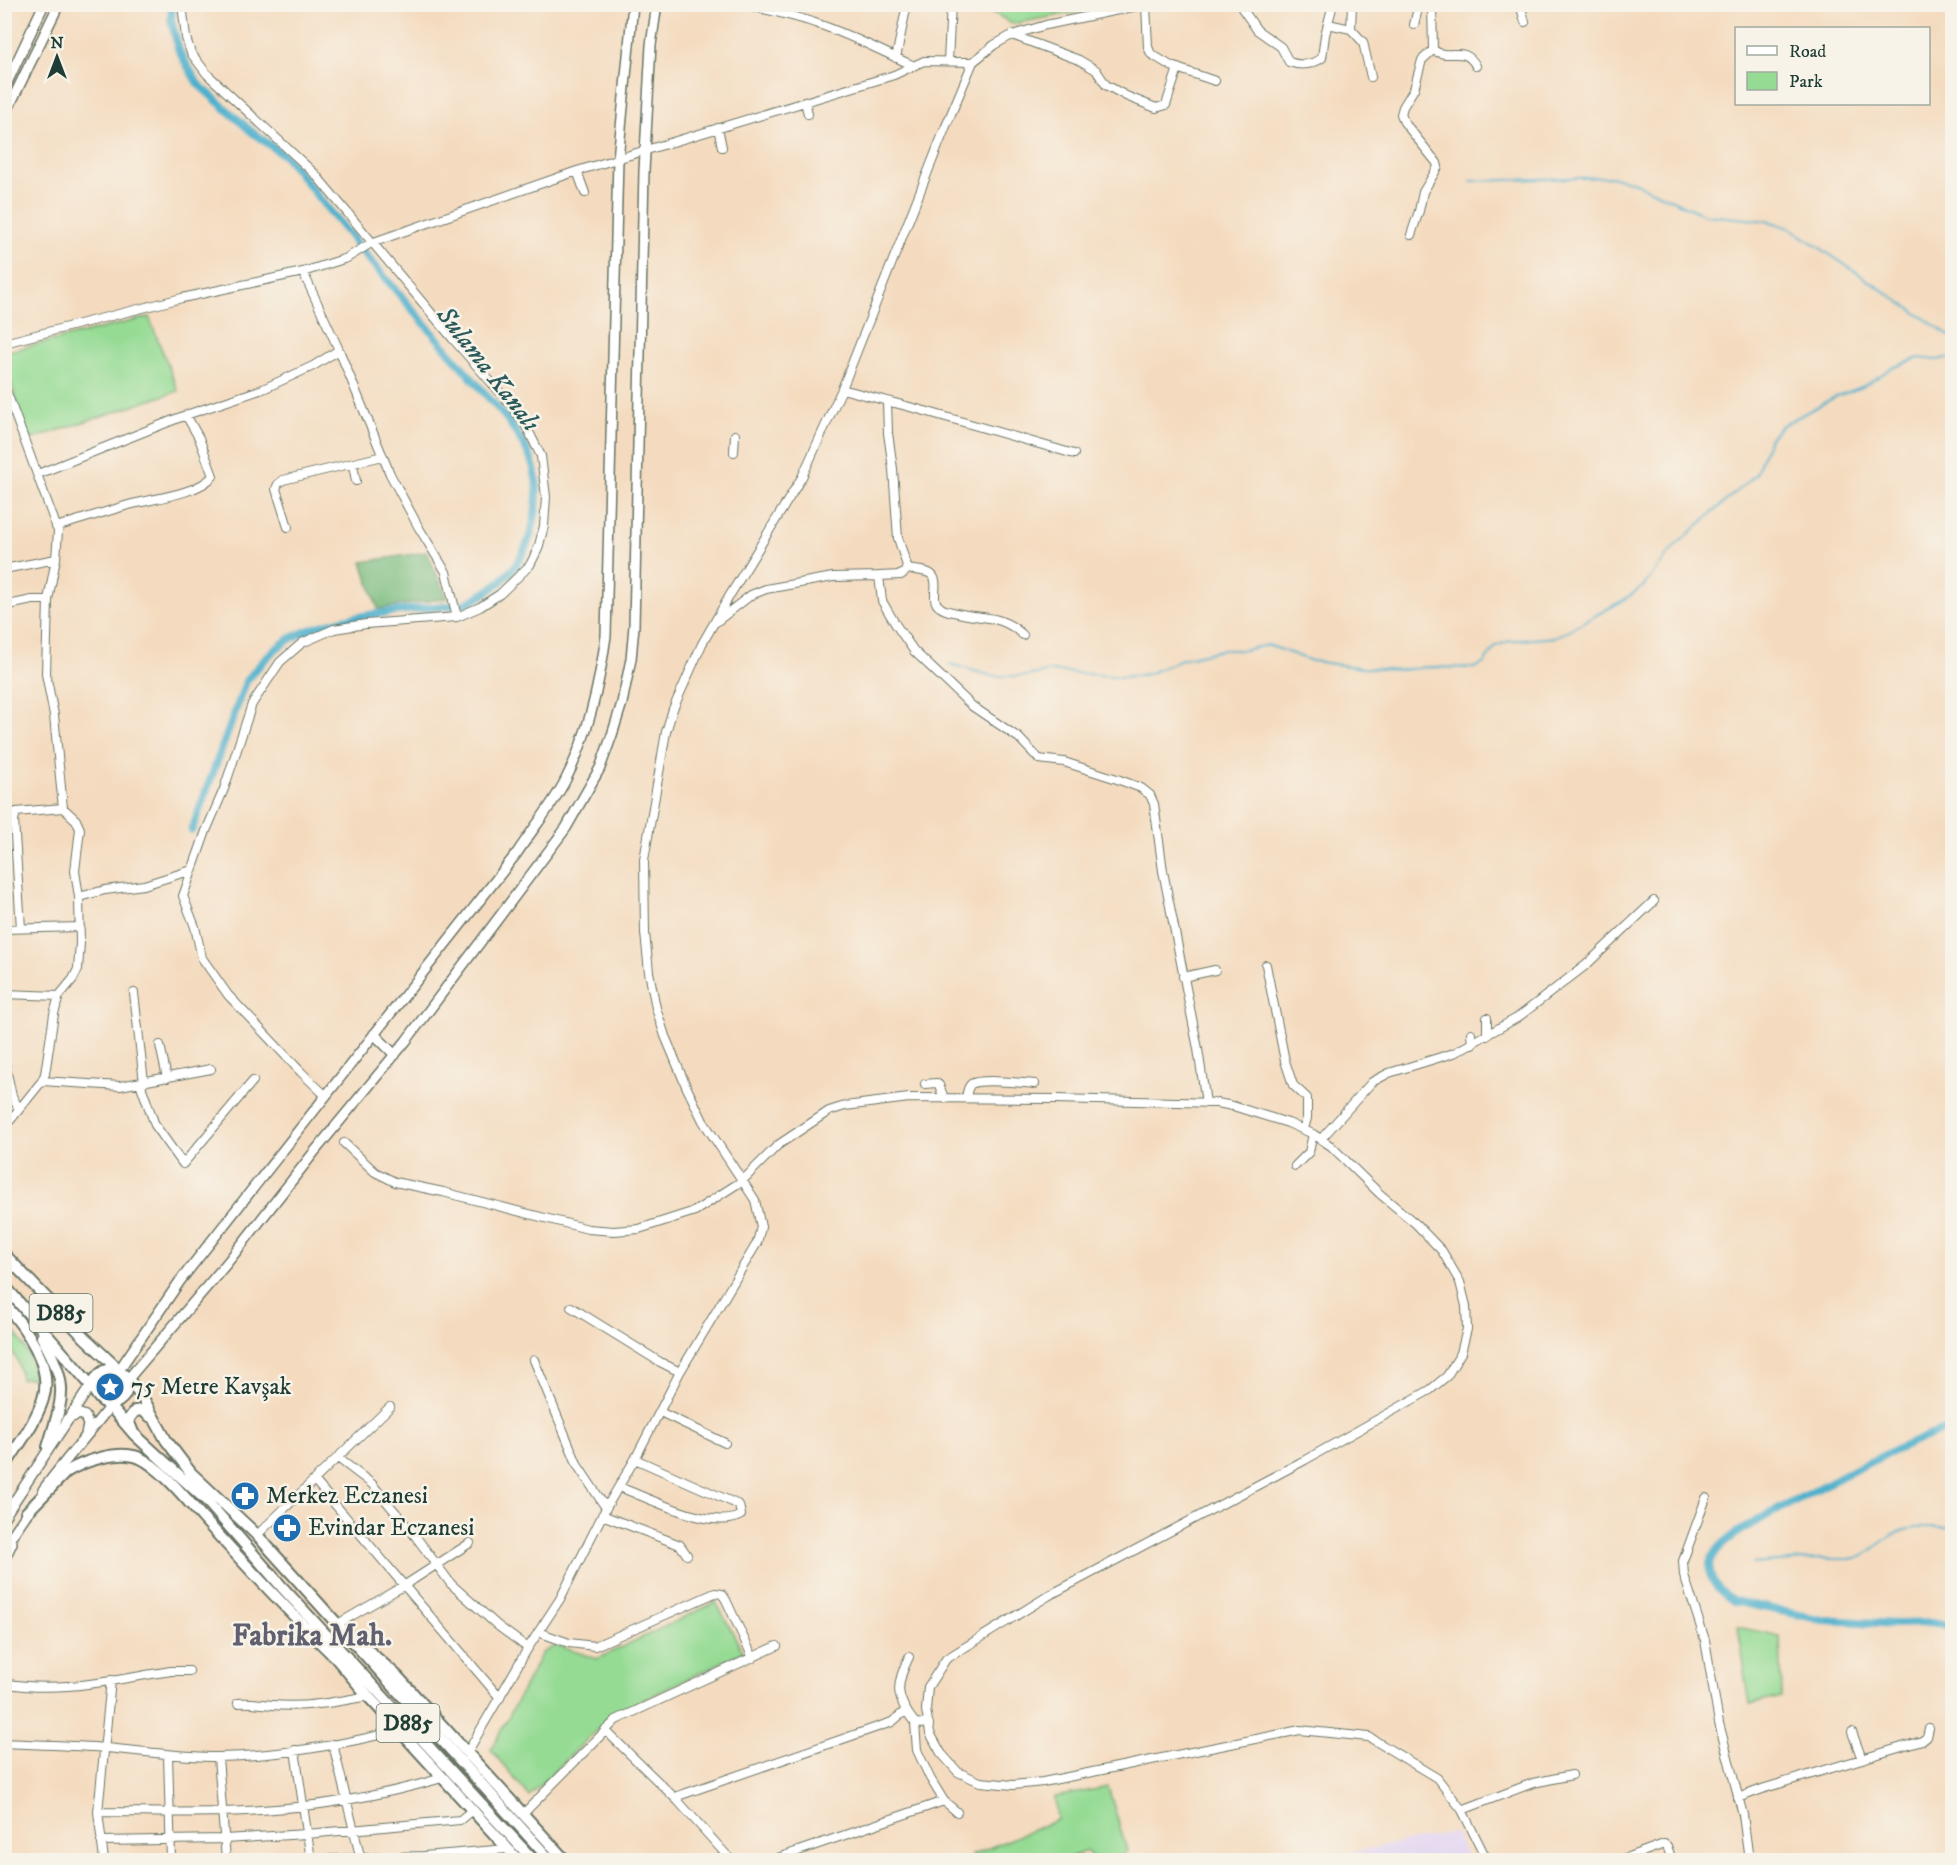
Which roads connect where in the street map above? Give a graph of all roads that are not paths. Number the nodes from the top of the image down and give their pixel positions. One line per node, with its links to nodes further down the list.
1 (44, 4): 30 (main road)
2 (59, 4): 33 (main road)
3 (182, 4): 41 (street)
4 (633, 4): 37 (main road)
5 (657, 4): 36 (main road)
6 (741, 4): 22 (street)
7 (907, 4): 22 (street)
8 (951, 4): 23 (street)
9 (1239, 4): 17 (street)
10 (1333, 4): 17 (street)
11 (1352, 4): 19 (street)
12 (1419, 4): 18 (street)
13 (1432, 4): 21 (street)
14 (1520, 4): 16 (street)
15 (1146, 5): 20 (street); 27 (street)
16 (1525, 22)
17 (1328, 24): 19 (street)
18 (1414, 25)
19 (1351, 29): 28 (street)
20 (1012, 35): 24 (street); 27 (street)
21 (1433, 50): 26 (street); 40 (street)
22 (896, 58): 25 (street)
23 (948, 61): 24 (street); 25 (street)
24 (974, 62): 46 (street)
25 (912, 65): 31 (street)
26 (1476, 66)
27 (1178, 68): 29 (street)
28 (1371, 77)
29 (1215, 81)
30 (4, 88)
31 (805, 102): 32 (street); 34 (street)
32 (808, 114)
33 (4, 117)
34 (718, 128): 35 (street); 36 (street)
35 (722, 147)
36 (646, 151): 37 (street); 86 (main road)
37 (618, 159): 38 (street); 82 (main road)
38 (578, 171): 39 (street); 41 (street)
39 (585, 193)
40 (1410, 235)
41 (369, 244): 42 (street); 64 (street)
42 (303, 272): 43 (street); 44 (street)
43 (4, 343)
44 (339, 350): 48 (street); 52 (street)
45 (4, 385): 54 (street)
46 (842, 389): 47 (street); 65 (street)
47 (887, 402): 51 (street); 60 (street)
48 (186, 416): 54 (street); 56 (street)
49 (735, 435): 50 (street)
50 (734, 452)
51 (1074, 454)
52 (383, 456): 53 (street); 64 (street)
53 (353, 465): 55 (street); 57 (street)
54 (38, 474): 56 (street)
55 (356, 481)
56 (57, 527): 58 (street)
57 (288, 527)
58 (56, 559): 59 (street); 62 (street)
59 (4, 569)
60 (906, 569): 61 (street); 66 (street)
61 (879, 576): 65 (street); 76 (street)
62 (48, 600): 63 (street); 67 (street)
63 (4, 606)
64 (457, 614): 68 (street)
65 (713, 625): 106 (street)
66 (1023, 635)
67 (63, 808): 69 (street); 72 (street)
68 (192, 870): 69 (street); 95 (street)
69 (79, 897): 71 (street)
70 (1654, 901): 83 (street)
71 (80, 927): 72 (street); 79 (street)
72 (21, 928): 73 (street)
73 (4, 929)
74 (1266, 965): 101 (street)
75 (1215, 970): 76 (street)
76 (1183, 977): 98 (street)
77 (134, 993): 92 (street)
78 (4, 994): 79 (street)
79 (59, 996): 91 (street)
80 (1487, 1018): 83 (street)
81 (1471, 1033): 84 (street)
82 (374, 1034): 86 (main road); 95 (main road)
83 (1487, 1036): 84 (street)
84 (1472, 1044): 103 (street)
85 (160, 1045): 89 (street)
86 (394, 1055): 115 (main road)
87 (5, 1062): 99 (street)
88 (211, 1069): 89 (street)
89 (167, 1078): 92 (street)
90 (253, 1081): 92 (street)
91 (42, 1082): 92 (street); 99 (street)
92 (142, 1083)
93 (925, 1084): 96 (street)
94 (1035, 1084): 97 (street)
95 (326, 1095): 113 (main road)
96 (944, 1098): 97 (street); 106 (street)
97 (966, 1098): 98 (street)
98 (1206, 1103): 101 (street)
99 (19, 1109): 100 (street)
100 (4, 1128)
101 (1304, 1130): 102 (street)
102 (1313, 1134): 103 (street); 105 (street)
103 (1321, 1139): 158 (street)
104 (344, 1143): 106 (street)
105 (1295, 1167)
106 (742, 1181): 114 (street)
107 (4, 1254): 113 (highway, D885)
108 (4, 1285): 111 (highway, D885)
109 (4, 1304): 128 (highway)
110 (571, 1307): 114 (street)
111 (28, 1314): 116 (highway, D885); 125 (highway)
112 (534, 1360): 132 (street)
113 (119, 1370): 115 (highway); 116 (highway)
114 (680, 1372): 119 (street)
115 (128, 1380): 117 (highway); 121 (highway, D885)
116 (91, 1385): 117 (highway); 120 (main road)
117 (110, 1406): 122 (highway, D885); 123 (main road)
118 (390, 1407): 126 (street)
119 (660, 1412): 124 (street); 127 (street)
120 (67, 1419): 123 (main road); 125 (main road)
121 (154, 1420): 122 (highway); 135 (highway, D885)
122 (134, 1434): 142 (highway, D885)
123 (85, 1438): 133 (main road)
124 (725, 1443)
125 (48, 1447): 134 (main road)
126 (338, 1458): 129 (street); 140 (street)
127 (635, 1459): 130 (street); 130 (street)
128 (4, 1468)
129 (315, 1481): 135 (street); 141 (street)
130 (619, 1487): 132 (street)
131 (1706, 1498): 174 (street)
132 (604, 1511): 138 (street); 144 (street)
133 (26, 1514): 137 (main road); 139 (main road); 147 (highway)
134 (4, 1517)
135 (257, 1535): 143 (highway, D885)
136 (471, 1543): 140 (street)
137 (4, 1547)
138 (687, 1555)
139 (4, 1560)
140 (436, 1565): 141 (street); 146 (street)
141 (405, 1585): 143 (street); 154 (street)
142 (282, 1587): 147 (highway); 198 (highway, D885)
143 (336, 1625): 167 (highway); 199 (highway, D885)
144 (538, 1632): 146 (street); 149 (street)
145 (777, 1646): 149 (street)
146 (528, 1648): 154 (street)
147 (334, 1657): 153 (highway)
148 (909, 1657): 156 (street)
149 (753, 1658): 161 (street)
150 (189, 1671): 151 (street)
151 (111, 1680): 152 (street); 165 (street)
152 (4, 1683)
153 (368, 1696): 155 (street); 160 (highway)
154 (500, 1698): 167 (street)
155 (238, 1703)
156 (905, 1711): 157 (street); 173 (street)
157 (915, 1724): 158 (street); 176 (street)
158 (929, 1724): 179 (street)
159 (1929, 1728): 170 (street)
160 (399, 1730): 164 (street); 172 (highway)
161 (605, 1730): 173 (street); 184 (street)
162 (1852, 1732): 170 (street)
163 (4, 1743): 165 (street)
164 (333, 1744): 166 (street); 175 (street)
165 (105, 1748): 168 (street); 181 (street)
166 (295, 1750): 169 (street); 177 (street)
167 (467, 1753): 184 (highway)
168 (168, 1755): 169 (street); 180 (street)
169 (218, 1757): 182 (street)
170 (1862, 1759): 174 (street)
171 (1572, 1775): 179 (street)
172 (442, 1778): 175 (street); 178 (highway)
173 (675, 1797): 201 (street)
174 (1738, 1798): 208 (street)
175 (347, 1799): 177 (street); 185 (street)
176 (944, 1801): 183 (street); 202 (street)
177 (302, 1806): 182 (street); 186 (street)
178 (472, 1810): 185 (street); 190 (highway)
179 (1462, 1810): 205 (street)
180 (171, 1811): 181 (street); 182 (street); 187 (street)
181 (98, 1812): 189 (street)
182 (221, 1812): 188 (street)
183 (957, 1812)
184 (523, 1814): 200 (highway)
185 (355, 1831): 186 (street); 192 (street)
186 (307, 1834): 188 (street); 196 (street)
187 (171, 1838): 188 (street); 189 (street); 194 (street)
188 (224, 1839): 195 (street)
189 (101, 1841): 193 (street)
190 (507, 1849): 191 (street); 197 (highway)
191 (425, 1858): 192 (street)
192 (360, 1859): 196 (street)
193 (104, 1860)
194 (171, 1860)
195 (226, 1860)
196 (310, 1860)
197 (518, 1860)
198 (533, 1860)
199 (550, 1860)
200 (565, 1860)
201 (731, 1860)
202 (772, 1860)
203 (1076, 1860): 204 (street)
204 (1086, 1860)
205 (1486, 1860)
206 (1620, 1860): 207 (street)
207 (1672, 1860)
208 (1749, 1860)

